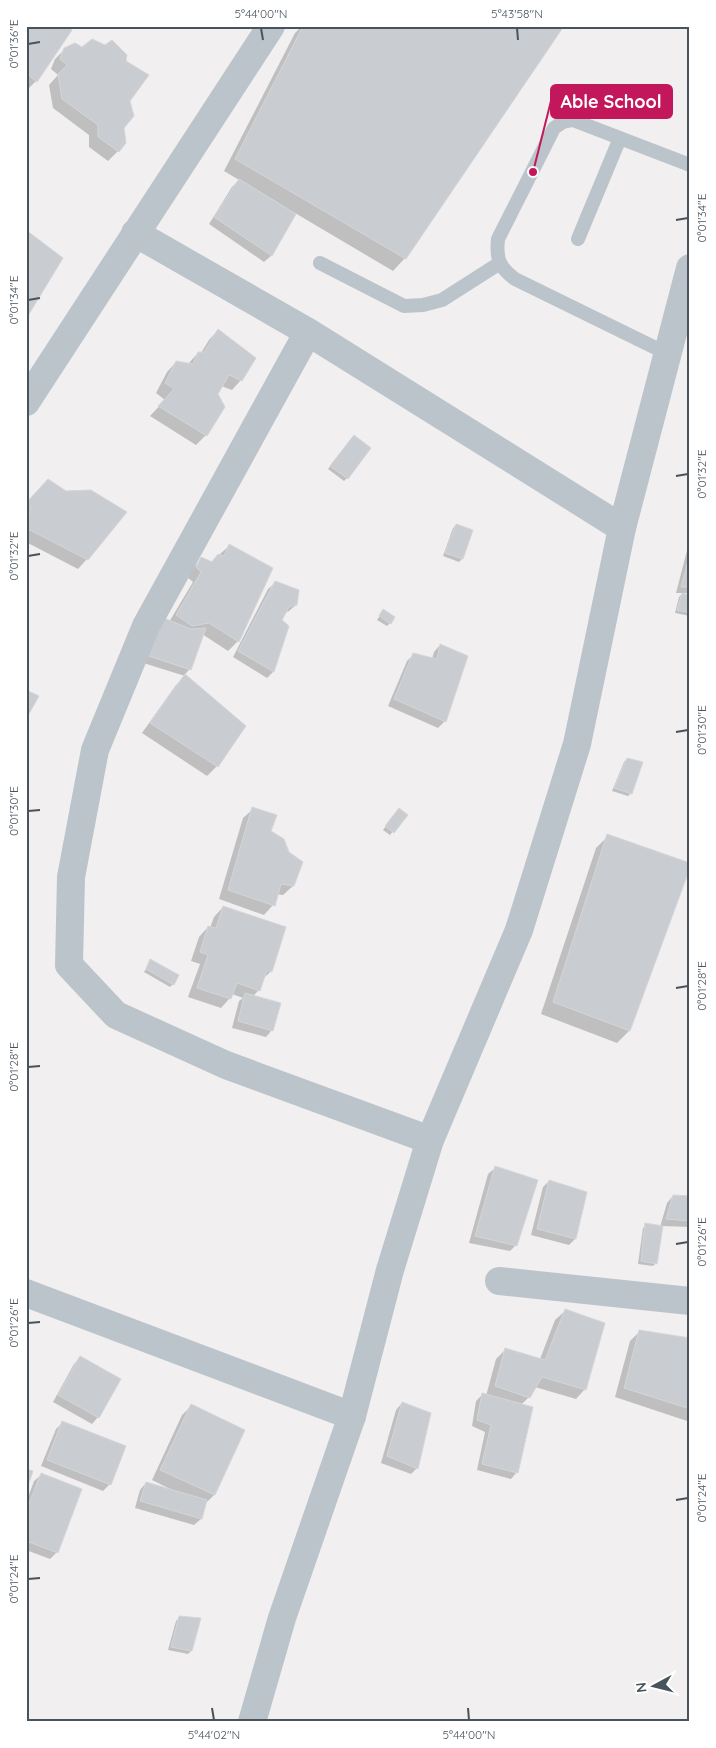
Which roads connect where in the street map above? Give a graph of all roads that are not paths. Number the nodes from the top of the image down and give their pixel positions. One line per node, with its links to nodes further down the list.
1 (271, 26): 4 (street)
2 (620, 138): 3 (lane); 5 (lane); 7 (lane)
3 (690, 165)
4 (135, 233): 9 (street); 11 (street)
5 (578, 240)
6 (320, 263): 7 (lane)
7 (500, 263): 10 (lane)
8 (690, 268): 10 (street)
9 (308, 332): 12 (street); 13 (street)
10 (668, 354): 12 (street)
11 (26, 402)
12 (622, 528): 13 (street)
13 (430, 1140): 17 (street)
14 (499, 1281): 16 (street)
15 (26, 1294): 17 (street)
16 (690, 1300)
17 (352, 1416): 18 (street)
18 (252, 1722)

